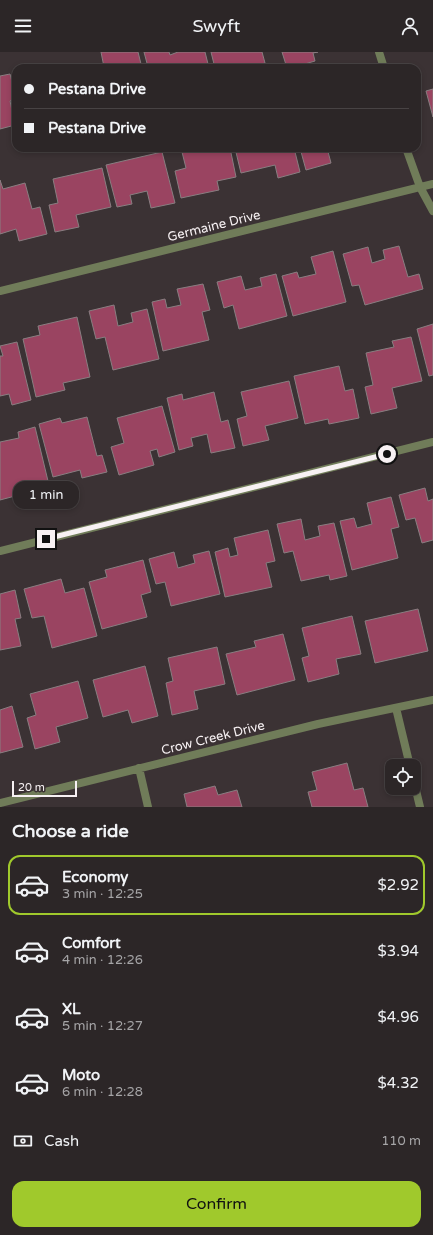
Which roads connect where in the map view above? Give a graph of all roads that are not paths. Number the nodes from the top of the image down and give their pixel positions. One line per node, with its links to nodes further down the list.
1 (379, 52): 2 (street)
2 (383, 64)
3 (407, 152): 5 (street)
4 (433, 184): 5 (street, Germaine Drive)
5 (420, 187): 6 (street); 7 (street, Germaine Drive)
6 (433, 211)
7 (0, 291)
8 (433, 442): 9 (street)
9 (0, 551)
10 (433, 700): 11 (street, Crow Creek Drive)
11 (396, 708): 12 (street); 13 (street, Crow Creek Drive)
12 (408, 759)
13 (139, 768): 15 (street, Crow Creek Drive); 16 (street)
14 (417, 795): 17 (street)
15 (0, 803)
16 (148, 807)
17 (420, 807)

